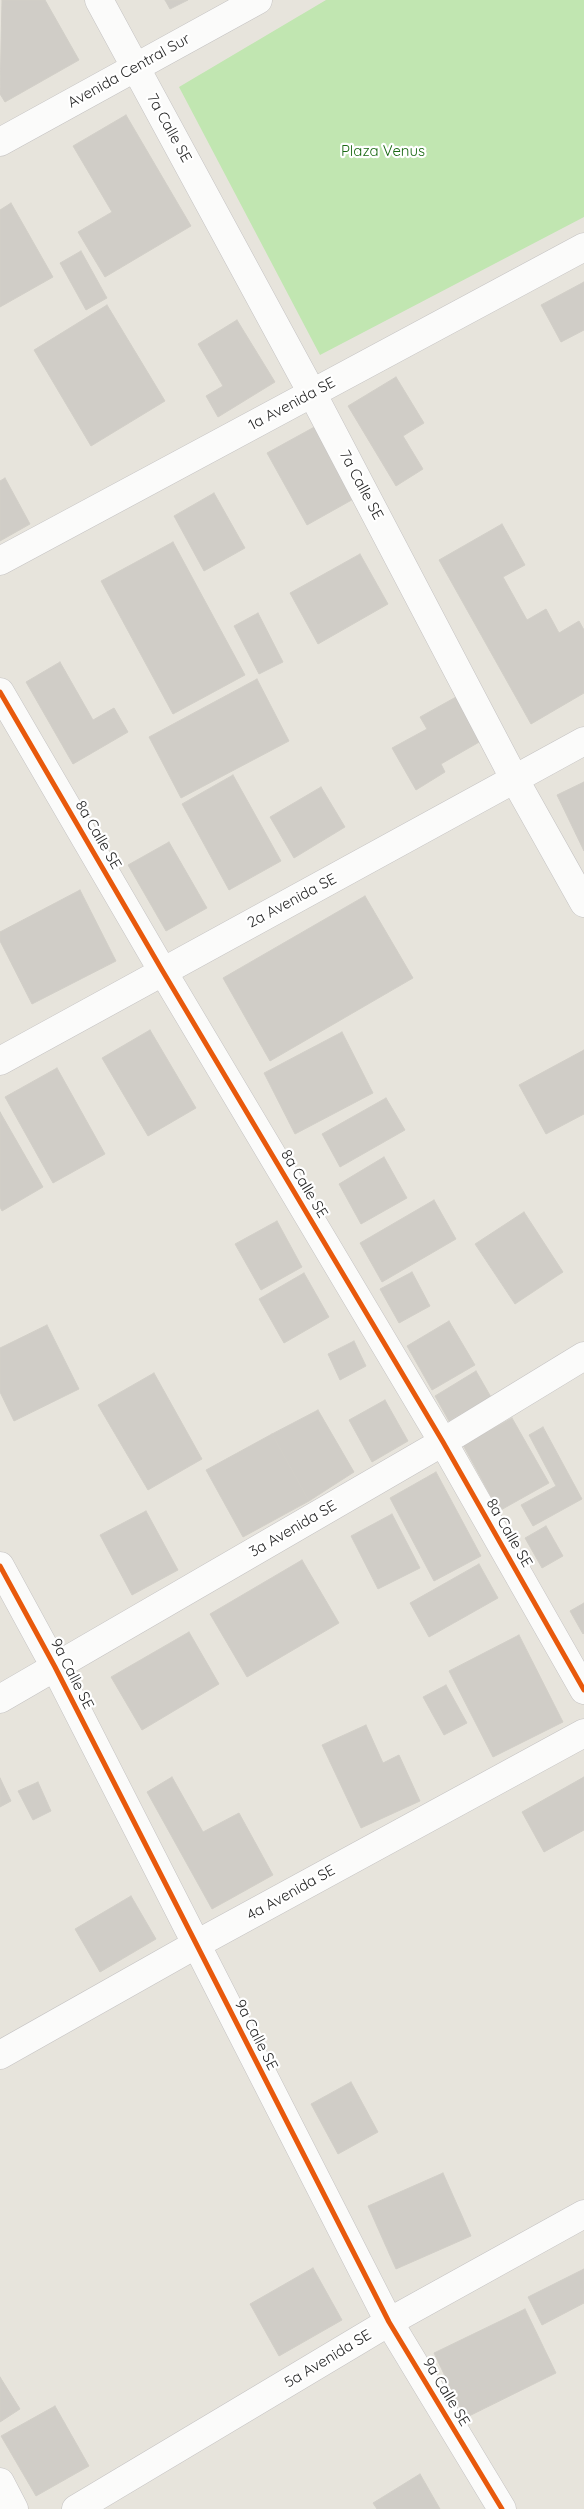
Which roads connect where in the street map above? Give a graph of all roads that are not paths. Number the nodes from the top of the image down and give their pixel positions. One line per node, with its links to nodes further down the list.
1 (99, 0): 3 (street, 7a Calle SE)
2 (258, 0): 3 (street, Avenida Central Sur)
3 (136, 68): 4 (street, Avenida Central Sur); 6 (street, 7a Calle SE)
4 (0, 142)
5 (584, 247): 6 (street, 1a Avenida SE)
6 (312, 393): 7 (street, 1a Avenida SE); 10 (street, 7a Calle SE)
7 (0, 561)
8 (0, 692): 12 (street, 8a Calle SE)
9 (584, 741): 10 (street, 2a Avenida SE)
10 (516, 780): 11 (street, 7a Calle SE); 12 (street, 2a Avenida SE)
11 (584, 903)
12 (162, 970): 13 (street, 2a Avenida SE); 15 (street, 8a Calle SE)
13 (0, 1061)
14 (584, 1356): 15 (street, 3a Avenida SE)
15 (443, 1442): 17 (street, 3a Avenida SE); 18 (street, 8a Calle SE)
16 (0, 1566): 17 (street, 9a Calle SE)
17 (55, 1667): 19 (street, 3a Avenida SE); 21 (street, 9a Calle SE)
18 (584, 1690)
19 (0, 1699)
20 (584, 1733): 21 (street, 4a Avenida SE)
21 (195, 1945): 22 (street, 4a Avenida SE); 24 (street, 9a Calle SE)
22 (0, 2055)
23 (584, 2214): 24 (street, 5a Avenida SE)
24 (390, 2322): 27 (street, 5a Avenida SE); 28 (street, 9a Calle SE)
25 (0, 2482): 26 (street)
26 (14, 2509)
27 (76, 2509)
28 (502, 2509)

